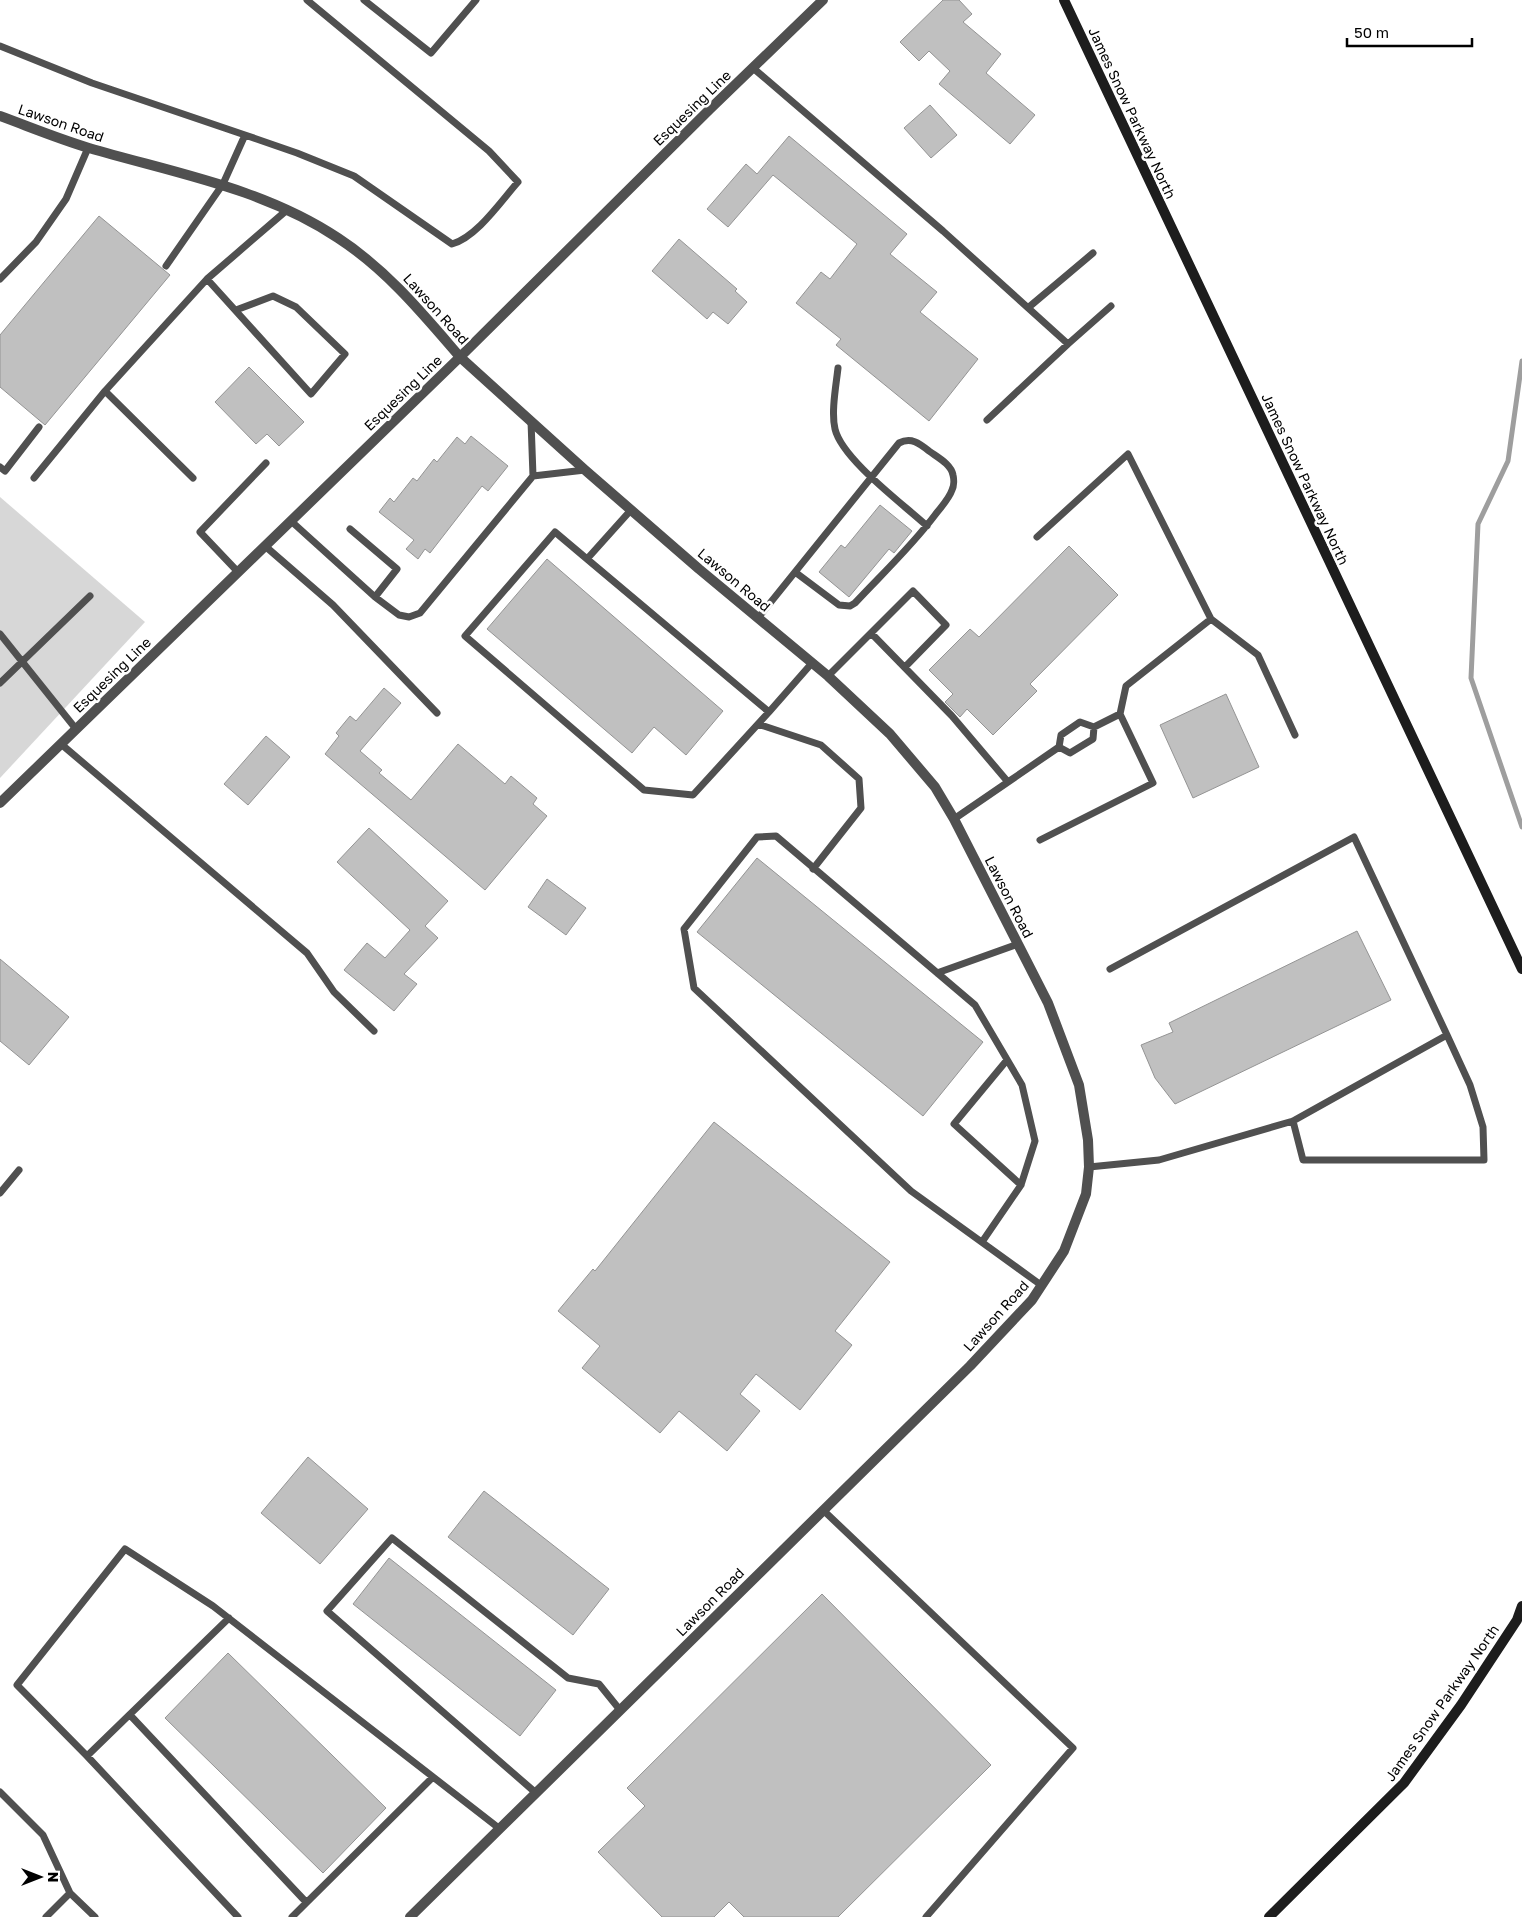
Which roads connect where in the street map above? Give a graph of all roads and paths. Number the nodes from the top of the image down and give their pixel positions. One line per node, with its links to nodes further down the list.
1 (307, 0): 9 (lane)
2 (364, 0): 3 (lane)
3 (476, 0)
4 (824, 0): 7 (street, Esquesing Line)
5 (1064, 0): 70 (main road, James Snow Parkway North)
6 (0, 46): 9 (lane)
7 (753, 68): 18 (lane); 21 (street, Esquesing Line)
8 (0, 116): 10 (street, Lawson Road)
9 (244, 135): 11 (lane)
10 (88, 148): 11 (street, Lawson Road); 15 (lane)
11 (223, 184): 12 (street, Lawson Road); 14 (lane)
12 (287, 210): 16 (lane); 21 (street, Lawson Road)
13 (1093, 253): 18 (lane)
14 (166, 266)
15 (0, 278)
16 (207, 279): 19 (lane); 23 (lane)
17 (1111, 306): 20 (lane)
18 (1029, 307): 20 (lane)
19 (236, 310): 19 (lane)
20 (1068, 344): 24 (lane)
21 (460, 357): 25 (street, Lawson Road); 35 (street, Esquesing Line)
22 (838, 368): 31 (lane)
23 (105, 391): 32 (lane); 33 (lane)
24 (987, 420)
25 (531, 421): 29 (street, Lawson Road); 30 (lane)
26 (39, 426): 28 (lane)
27 (266, 464): 41 (lane)
28 (0, 467)
29 (585, 470): 30 (lane); 34 (street, Lawson Road)
30 (533, 476): 44 (lane)
31 (872, 477): 36 (lane); 36 (lane); 42 (lane)
32 (34, 478)
33 (193, 478)
34 (630, 510): 40 (lane); 45 (street, Lawson Road)
35 (291, 521): 39 (street, Esquesing Line); 44 (lane)
36 (927, 526): 42 (lane)
37 (350, 529): 44 (lane)
38 (1037, 537): 46 (lane)
39 (265, 546): 41 (street, Esquesing Line); 54 (lane)
40 (587, 559): 55 (lane); 57 (lane)
41 (238, 572): 59 (street, Esquesing Line)
42 (795, 572): 45 (lane)
43 (90, 596): 49 (lane)
44 (376, 597)
45 (758, 618): 50 (street, Lawson Road)
46 (1211, 619): 56 (lane); 60 (lane)
47 (871, 633): 51 (lane); 51 (lane); 52 (lane)
48 (0, 634): 49 (lane)
49 (22, 662): 53 (lane); 59 (lane)
50 (812, 663): 52 (street, Lawson Road); 55 (lane)
51 (905, 667): 63 (lane)
52 (828, 676): 65 (street, Lawson Road)
53 (0, 682)
54 (437, 712)
55 (769, 712): 57 (lane)
56 (1120, 714): 58 (lane); 66 (lane)
57 (758, 724): 67 (lane)
58 (1094, 727): 62 (lane); 62 (lane)
59 (76, 729): 61 (street, Esquesing Line)
60 (1295, 735)
61 (61, 744): 64 (street, Esquesing Line); 72 (lane)
62 (1059, 748): 63 (lane)
63 (1008, 782): 65 (lane)
64 (0, 803)
65 (954, 819): 68 (street, Lawson Road)
66 (1040, 840)
67 (813, 869): 71 (lane); 80 (lane)
68 (1018, 944): 71 (lane); 76 (street, Lawson Road)
69 (1110, 969): 73 (lane)
70 (1522, 969)
71 (937, 973): 74 (lane)
72 (374, 1031)
73 (1447, 1035): 75 (lane); 75 (lane)
74 (1007, 1060): 78 (lane); 78 (lane)
75 (1293, 1121): 76 (lane)
76 (1089, 1167): 81 (street, Lawson Road)
77 (19, 1170): 79 (lane)
78 (1021, 1185): 80 (lane)
79 (0, 1194)
80 (982, 1242): 81 (lane)
81 (1041, 1285): 82 (street, Lawson Road)
82 (823, 1510): 85 (street, Lawson Road); 99 (lane)
83 (1522, 1606): 100 (main road, James Snow Parkway North)
84 (229, 1618): 86 (lane); 87 (lane); 88 (lane)
85 (620, 1710): 90 (street, Lawson Road); 90 (lane)
86 (130, 1715): 87 (lane); 93 (lane)
87 (87, 1756): 96 (lane)
88 (433, 1777): 91 (lane); 93 (lane)
89 (0, 1792): 92 (lane)
90 (536, 1793): 91 (street, Lawson Road)
91 (500, 1829): 98 (street, Lawson Road)
92 (70, 1892): 94 (lane); 95 (lane)
93 (306, 1902): 97 (lane)
94 (46, 1917)
95 (95, 1917)
96 (238, 1917)
97 (292, 1917)
98 (410, 1917)
99 (926, 1917)
100 (1269, 1917)

